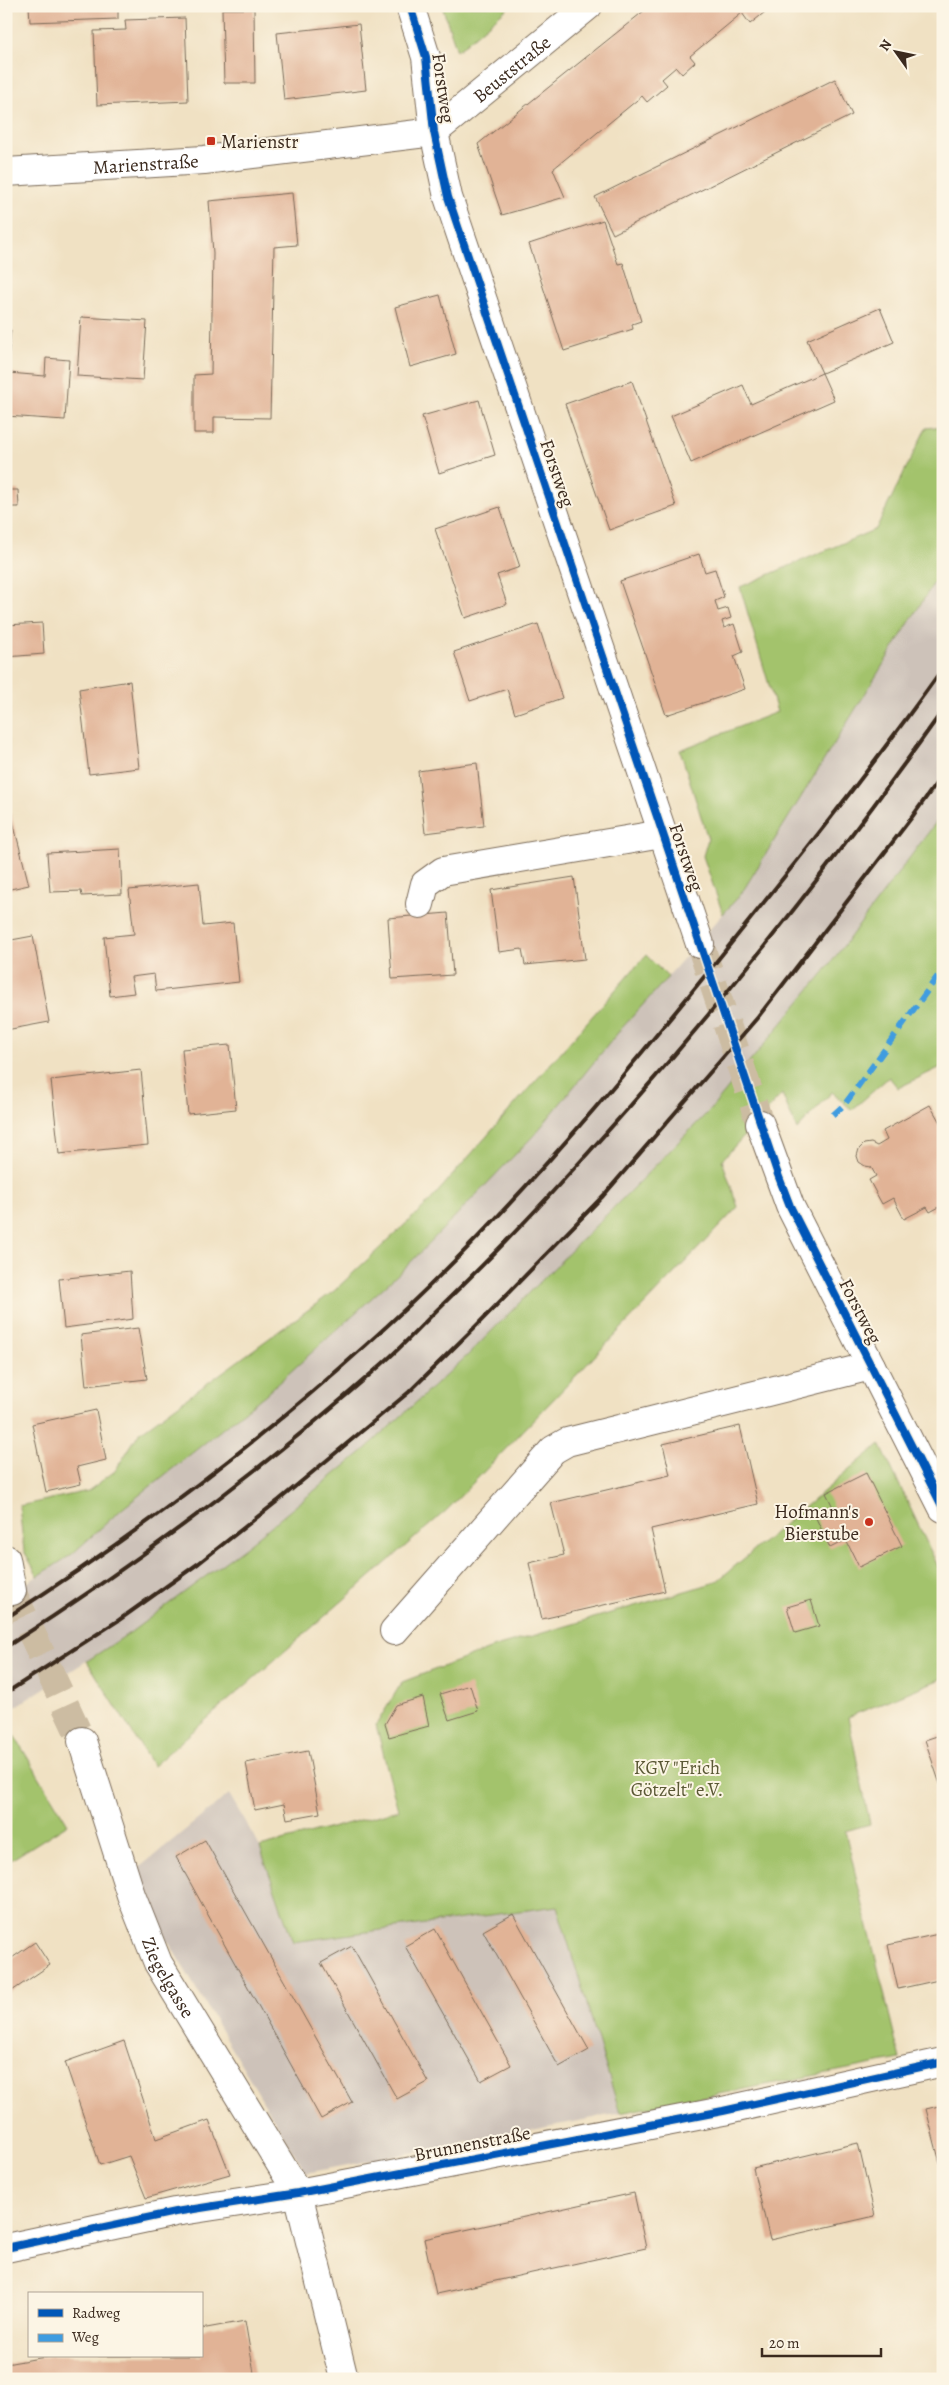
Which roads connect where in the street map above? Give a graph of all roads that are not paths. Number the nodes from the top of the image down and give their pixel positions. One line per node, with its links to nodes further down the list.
1 (410, 6): 3 (street, Forstweg)
2 (588, 6): 3 (street, Beuststraße)
3 (434, 132): 4 (street, Marienstraße); 5 (street, Forstweg)
4 (6, 172)
5 (662, 834): 6 (street); 7 (street, Forstweg)
6 (420, 904)
7 (700, 944)
8 (760, 1124): 9 (street, Forstweg)
9 (871, 1366): 10 (street, Forstweg); 13 (street)
10 (943, 1508)
11 (6, 1559): 12 (street)
12 (12, 1591)
13 (394, 1631)
14 (82, 1741): 16 (street, Ziegelgasse)
15 (943, 2062): 16 (street, Brunnenstraße)
16 (298, 2193): 17 (street, Brunnenstraße); 18 (street, Ziegelgasse)
17 (6, 2248)
18 (344, 2379)

